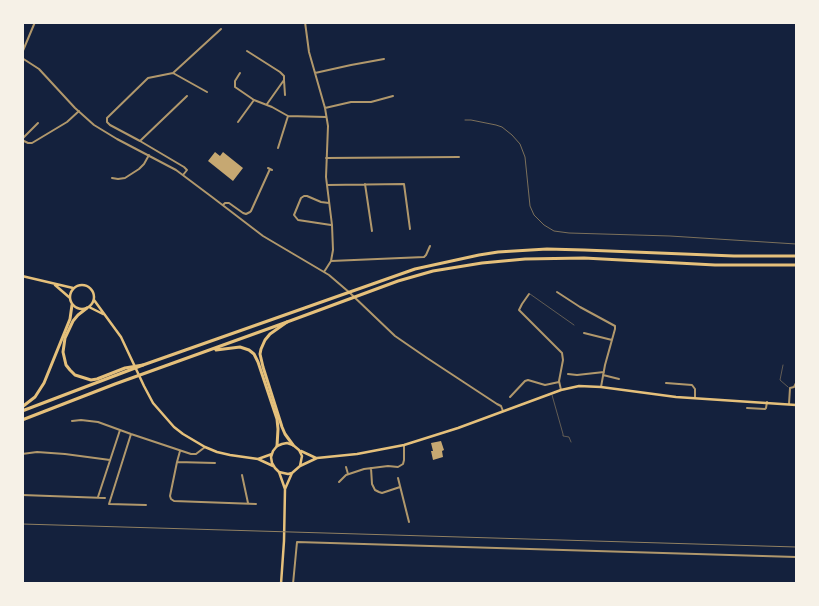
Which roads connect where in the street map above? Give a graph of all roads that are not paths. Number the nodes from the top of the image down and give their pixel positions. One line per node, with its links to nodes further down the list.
1 (35, 22): 8 (street)
2 (254, 22): 5 (street)
3 (278, 22): 5 (street)
4 (304, 22): 13 (street)
5 (263, 23)
6 (221, 28): 11 (street)
7 (247, 51): 14 (street)
8 (22, 52)
9 (22, 58): 23 (street)
10 (384, 59): 13 (street)
11 (173, 73): 15 (street); 31 (street)
12 (240, 73): 20 (street)
13 (315, 73): 22 (street)
14 (284, 80): 17 (street); 21 (street)
15 (207, 92)
16 (392, 92): 19 (lane)
17 (285, 95)
18 (187, 96): 31 (street)
19 (393, 96): 22 (street)
20 (254, 100): 21 (street); 26 (street)
21 (267, 105): 24 (street)
22 (325, 108): 25 (street)
23 (79, 112): 30 (street); 33 (street)
24 (288, 116): 25 (street); 32 (street)
25 (326, 117): 35 (street)
26 (238, 122)
27 (38, 123): 28 (street)
28 (31, 130): 29 (street); 30 (street)
29 (35, 134)
30 (22, 139)
31 (140, 141): 37 (street)
32 (278, 148)
33 (149, 155): 37 (street); 38 (street)
34 (459, 157): 35 (street)
35 (326, 158): 42 (street)
36 (270, 169): 44 (street)
37 (182, 175): 44 (street)
38 (112, 178)
39 (365, 184): 40 (street); 42 (street); 47 (street)
40 (404, 184): 41 (street); 46 (street)
41 (408, 184)
42 (326, 185): 43 (street)
43 (329, 203): 45 (street); 45 (street)
44 (223, 205): 52 (street)
45 (332, 225): 50 (street)
46 (410, 229)
47 (372, 230)
48 (430, 246): 50 (street)
49 (796, 256): 70 (highway)
50 (331, 261): 52 (street)
51 (796, 267): 64 (highway)
52 (324, 272): 89 (street)
53 (22, 276): 54 (main road)
54 (54, 284): 55 (main road); 59 (main road)
55 (73, 288): 59 (main road); 60 (main road)
56 (557, 292): 58 (lane); 67 (street)
57 (530, 294): 65 (lane); 74 (street)
58 (554, 296)
59 (70, 298): 61 (main road)
60 (94, 300): 62 (main road); 63 (main road)
61 (72, 305): 62 (main road); 86 (highway)
62 (88, 308): 63 (main road); 70 (highway)
63 (104, 315): 98 (main road)
64 (287, 322): 68 (highway); 95 (highway)
65 (574, 325)
66 (584, 333): 67 (street)
67 (612, 340): 71 (street)
68 (212, 350): 90 (highway); 97 (highway)
69 (783, 364): 78 (lane)
70 (144, 365): 88 (highway)
71 (603, 373): 72 (street); 73 (street); 77 (street)
72 (568, 374)
73 (619, 379)
74 (559, 382): 79 (street); 81 (street)
75 (666, 383): 82 (street)
76 (796, 383): 78 (street)
77 (601, 386): 79 (main road); 82 (main road)
78 (790, 388): 84 (street)
79 (561, 390): 80 (main road)
80 (552, 394): 89 (main road); 94 (lane)
81 (510, 398)
82 (695, 398): 83 (main road)
83 (767, 402): 84 (main road); 87 (street)
84 (789, 404): 85 (main road)
85 (796, 405)
86 (22, 406)
87 (746, 408)
88 (22, 411)
89 (503, 411): 96 (main road)
90 (22, 420)
91 (72, 421): 92 (street)
92 (120, 430): 93 (street); 105 (street)
93 (131, 434): 100 (street); 124 (street)
94 (571, 442)
95 (293, 445): 97 (main road); 99 (main road)
96 (404, 445): 103 (main road); 111 (street)
97 (277, 446): 102 (main road)
98 (205, 447): 100 (street); 104 (main road)
99 (299, 450): 103 (main road); 109 (main road)
100 (180, 451): 106 (street)
101 (22, 454): 105 (street)
102 (272, 454): 104 (main road); 108 (main road)
103 (317, 458): 109 (main road)
104 (258, 459): 108 (main road)
105 (110, 460): 121 (street)
106 (177, 462): 107 (street); 125 (street)
107 (214, 463)
108 (273, 466): 112 (main road)
109 (300, 466): 113 (main road)
110 (346, 467): 114 (street)
111 (371, 468): 114 (street); 118 (street)
112 (279, 472): 113 (main road); 119 (main road)
113 (292, 472): 119 (main road)
114 (348, 474): 117 (street)
115 (242, 475): 125 (street)
116 (398, 478): 118 (street)
117 (339, 482)
118 (400, 487): 128 (street)
119 (284, 489): 130 (main road)
120 (22, 495): 121 (street)
121 (98, 498): 122 (street)
122 (105, 498)
123 (130, 500): 124 (lane)
124 (130, 504): 127 (street)
125 (248, 504): 126 (street)
126 (256, 504)
127 (146, 505)
128 (409, 522)
129 (796, 557): 131 (street)
130 (281, 584)
131 (293, 584)

